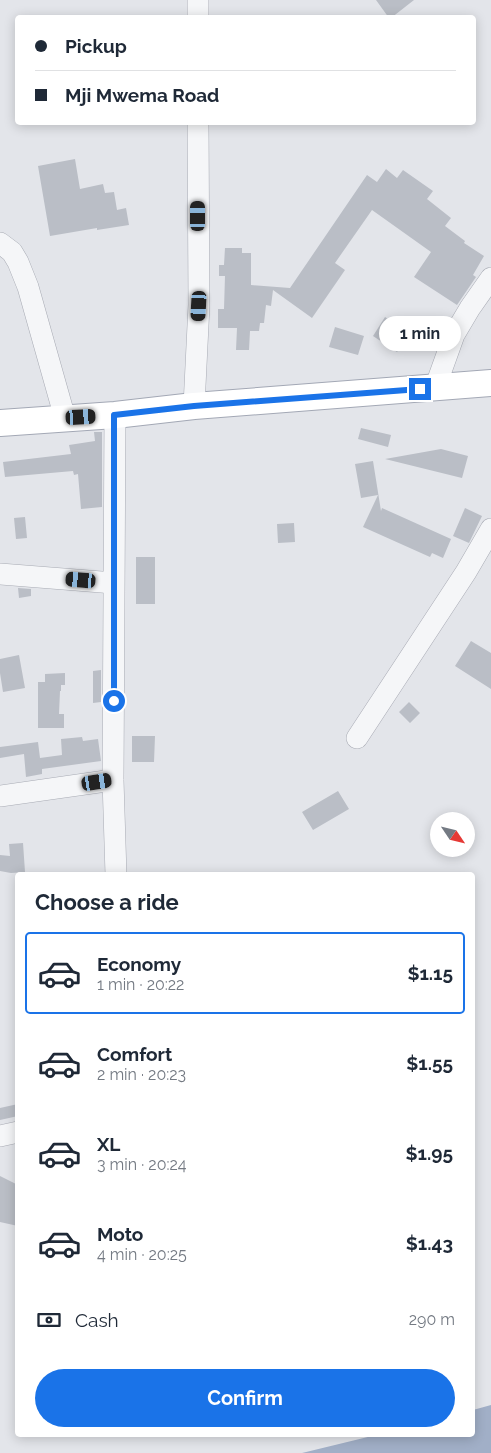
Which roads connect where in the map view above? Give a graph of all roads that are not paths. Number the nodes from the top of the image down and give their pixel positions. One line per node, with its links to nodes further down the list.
1 (198, 0): 2 (street)
2 (198, 15)
3 (198, 125): 8 (street)
4 (0, 243): 10 (street)
5 (491, 278): 7 (street)
6 (491, 383): 7 (main road)
7 (435, 388): 8 (main road)
8 (194, 406): 9 (main road)
9 (114, 415): 10 (main road); 14 (street)
10 (64, 418): 11 (main road)
11 (0, 423)
12 (491, 529): 15 (street)
13 (0, 574): 14 (street)
14 (114, 583): 16 (street)
15 (357, 738)
16 (113, 780): 17 (street); 18 (street)
17 (0, 796)
18 (116, 872)
19 (15, 1133): 20 (street)
20 (0, 1136)

